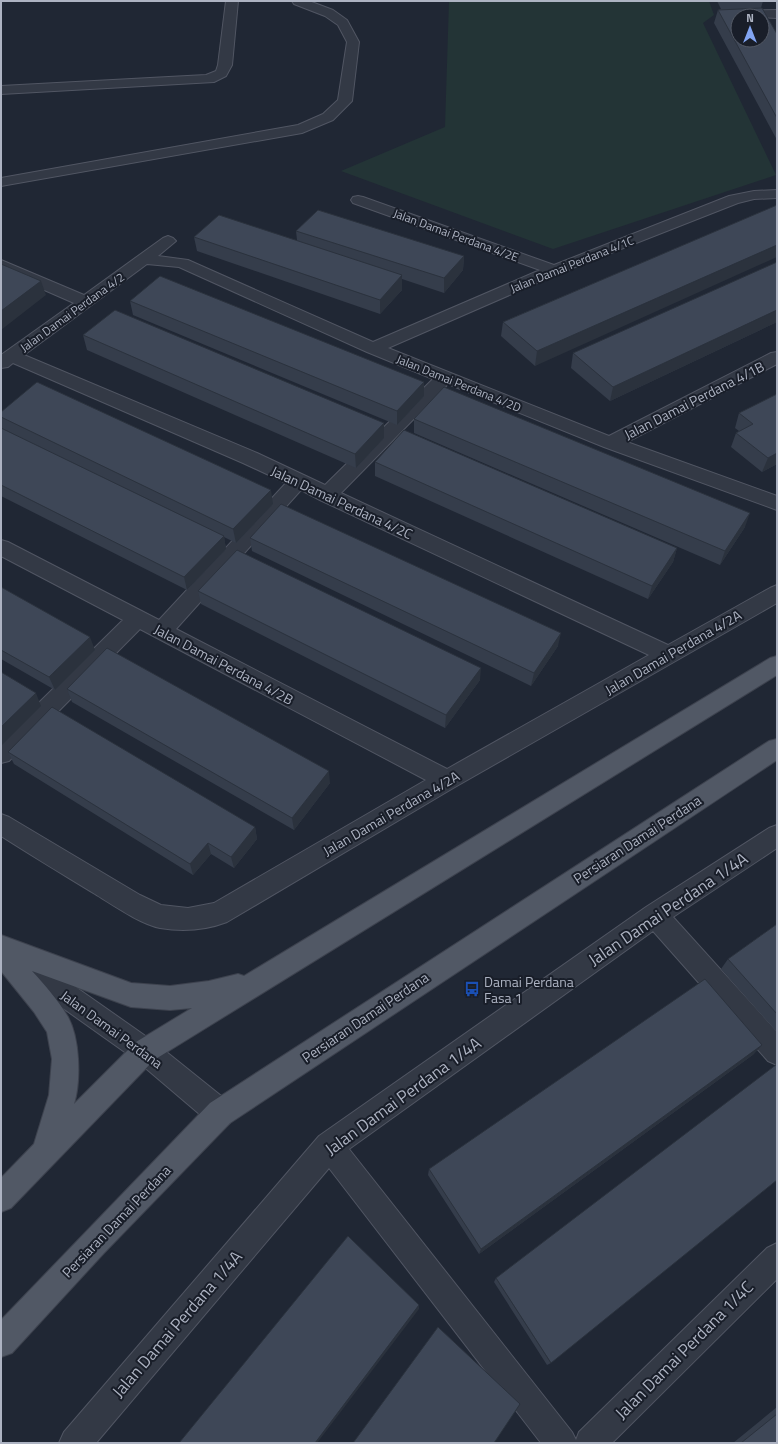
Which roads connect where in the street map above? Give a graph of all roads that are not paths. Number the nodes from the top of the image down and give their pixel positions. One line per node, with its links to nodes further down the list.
1 (232, 1): 5 (street)
2 (298, 1): 6 (street)
3 (777, 14): 4 (street)
4 (728, 15)
5 (1, 90)
6 (1, 182)
7 (776, 194): 12 (street, Jalan Damai Perdana 4/1C)
8 (358, 200): 12 (street, Jalan Damai Perdana 4/2E)
9 (168, 241): 10 (street, Jalan Damai Perdana 4/2)
10 (144, 259): 13 (street, Jalan Damai Perdana 4/2); 14 (street, Jalan Damai Perdana 4/2D)
11 (1, 265): 13 (street)
12 (554, 270): 14 (street, Jalan Damai Perdana 4/1C)
13 (86, 302): 16 (street, Jalan Damai Perdana 4/2)
14 (373, 348): 17 (street, Jalan Damai Perdana 4/2D)
15 (777, 357): 18 (street, Jalan Damai Perdana 4/1B)
16 (6, 360): 19 (street, Jalan Damai Perdana 4/2C)
17 (445, 377): 18 (street, Jalan Damai Perdana 4/2D); 20 (street)
18 (610, 443): 21 (street, Jalan Damai Perdana 4/2D)
19 (298, 481): 20 (street, Jalan Damai Perdana 4/2C); 25 (street)
20 (327, 495): 26 (street, Jalan Damai Perdana 4/2C)
21 (777, 503)
22 (1, 547): 24 (street, Jalan Damai Perdana 4/2B)
23 (777, 593): 26 (street, Jalan Damai Perdana 4/2A)
24 (138, 618): 25 (street, Jalan Damai Perdana 4/2B); 29 (street)
25 (161, 631): 30 (street, Jalan Damai Perdana 4/2B)
26 (669, 655): 30 (street, Jalan Damai Perdana 4/2A)
27 (777, 664): 36 (main road)
28 (777, 748): 39 (main road, Persiaran Damai Perdana)
29 (1, 754)
30 (447, 780): 31 (street, Jalan Damai Perdana 4/2A)
31 (1, 824)
32 (777, 835): 33 (street, Jalan Damai Perdana 1/4A)
33 (655, 915): 38 (street); 40 (street, Jalan Damai Perdana 1/4A)
34 (1, 948): 36 (main road); 37 (street, Jalan Damai Perdana)
35 (1, 952): 41 (main road)
36 (260, 980): 37 (main road)
37 (145, 1051): 39 (street, Jalan Damai Perdana); 41 (main road)
38 (777, 1052)
39 (220, 1113): 44 (main road, Persiaran Damai Perdana)
40 (329, 1146): 45 (street, Jalan Damai Perdana 1/4A); 46 (street)
41 (46, 1151): 42 (main road)
42 (1, 1198)
43 (777, 1258): 47 (street, Jalan Damai Perdana 1/4C)
44 (1, 1342)
45 (75, 1443)
46 (561, 1443)
47 (590, 1443)

